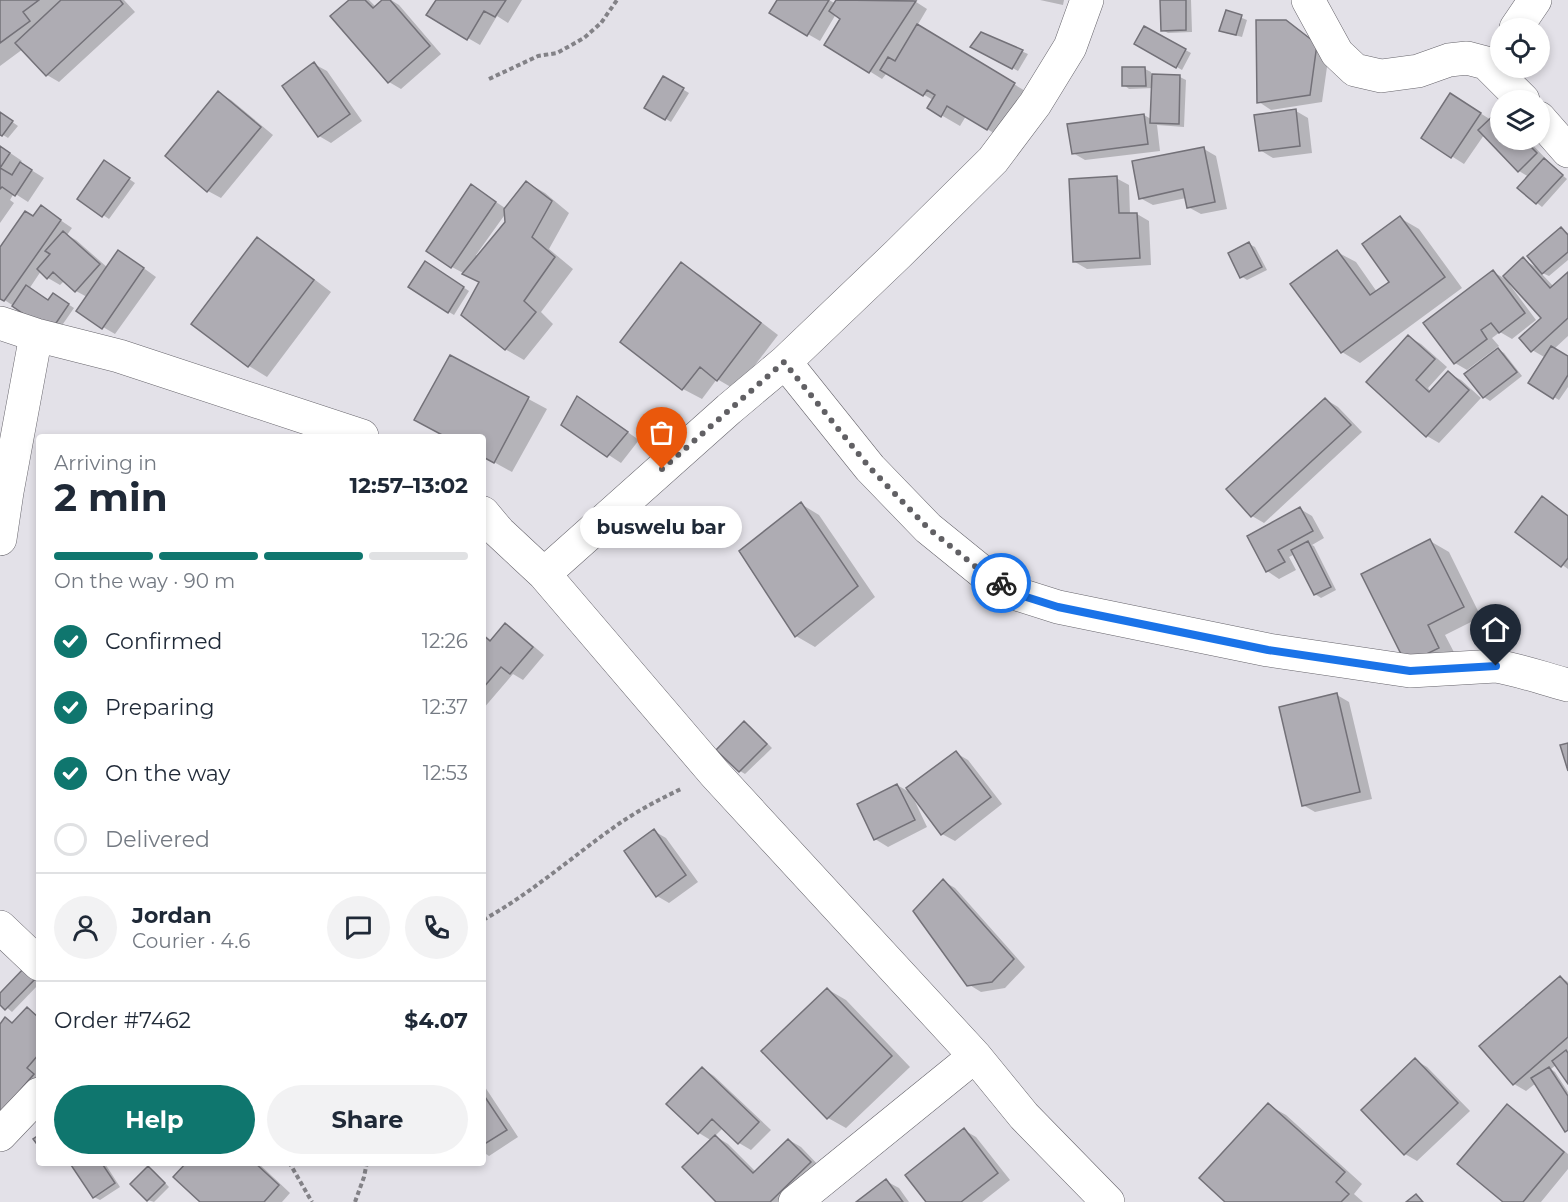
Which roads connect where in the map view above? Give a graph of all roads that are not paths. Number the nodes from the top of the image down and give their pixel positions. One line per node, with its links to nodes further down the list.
1 (1087, 0): 10 (street)
2 (1308, 0): 5 (street)
3 (1535, 0): 4 (street)
4 (1523, 18)
5 (1490, 55)
6 (1550, 130): 7 (street)
7 (1568, 150)
8 (0, 323): 9 (street)
9 (36, 335): 11 (street); 13 (street)
10 (784, 362): 14 (street); 15 (street)
11 (356, 434)
12 (488, 531): 14 (street)
13 (0, 539)
14 (544, 574): 18 (street)
15 (1568, 685)
16 (0, 927): 17 (street)
17 (36, 961)
18 (975, 1056): 21 (street); 22 (street)
19 (36, 1097): 20 (street)
20 (0, 1135)
21 (795, 1202)
22 (1108, 1202)

